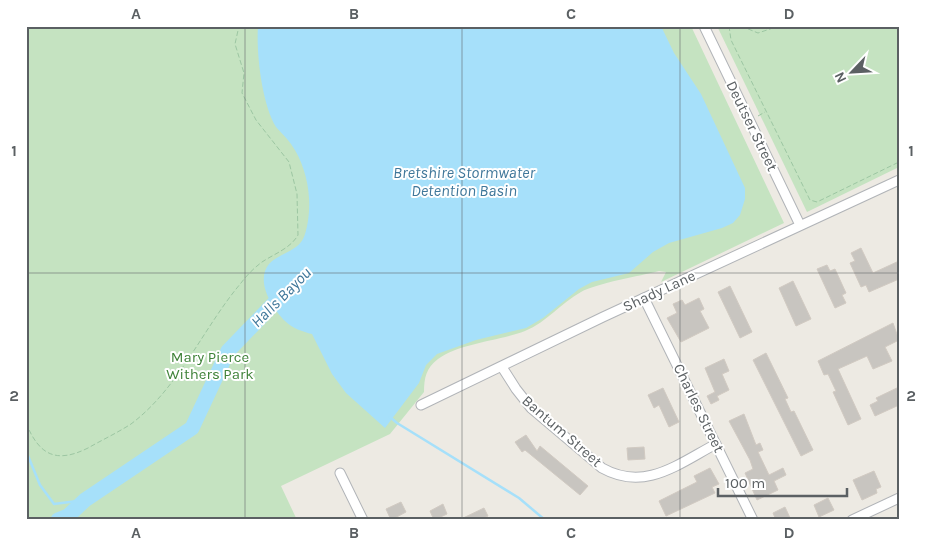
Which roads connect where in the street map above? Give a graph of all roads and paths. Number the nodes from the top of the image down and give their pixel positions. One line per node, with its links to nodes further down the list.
1 (239, 26): 14 (path)
2 (704, 26): 7 (street, Deutser Street)
3 (729, 26): 6 (path)
4 (741, 26): 5 (path)
5 (778, 26)
6 (766, 112): 7 (path); 8 (path)
7 (750, 120): 10 (street, Deutser Street)
8 (899, 162)
9 (899, 180): 10 (street, Shady Lane)
10 (800, 225): 11 (street, Shady Lane)
11 (644, 298): 12 (street, Shady Lane); 15 (street, Charles Street)
12 (502, 367): 13 (street, Shady Lane); 15 (street, Bantum Street)
13 (421, 405)
14 (26, 423)
15 (716, 444): 19 (street, Charles Street)
16 (340, 473): 18 (street)
17 (899, 498): 20 (street)
18 (363, 520)
19 (753, 520)
20 (852, 520)

